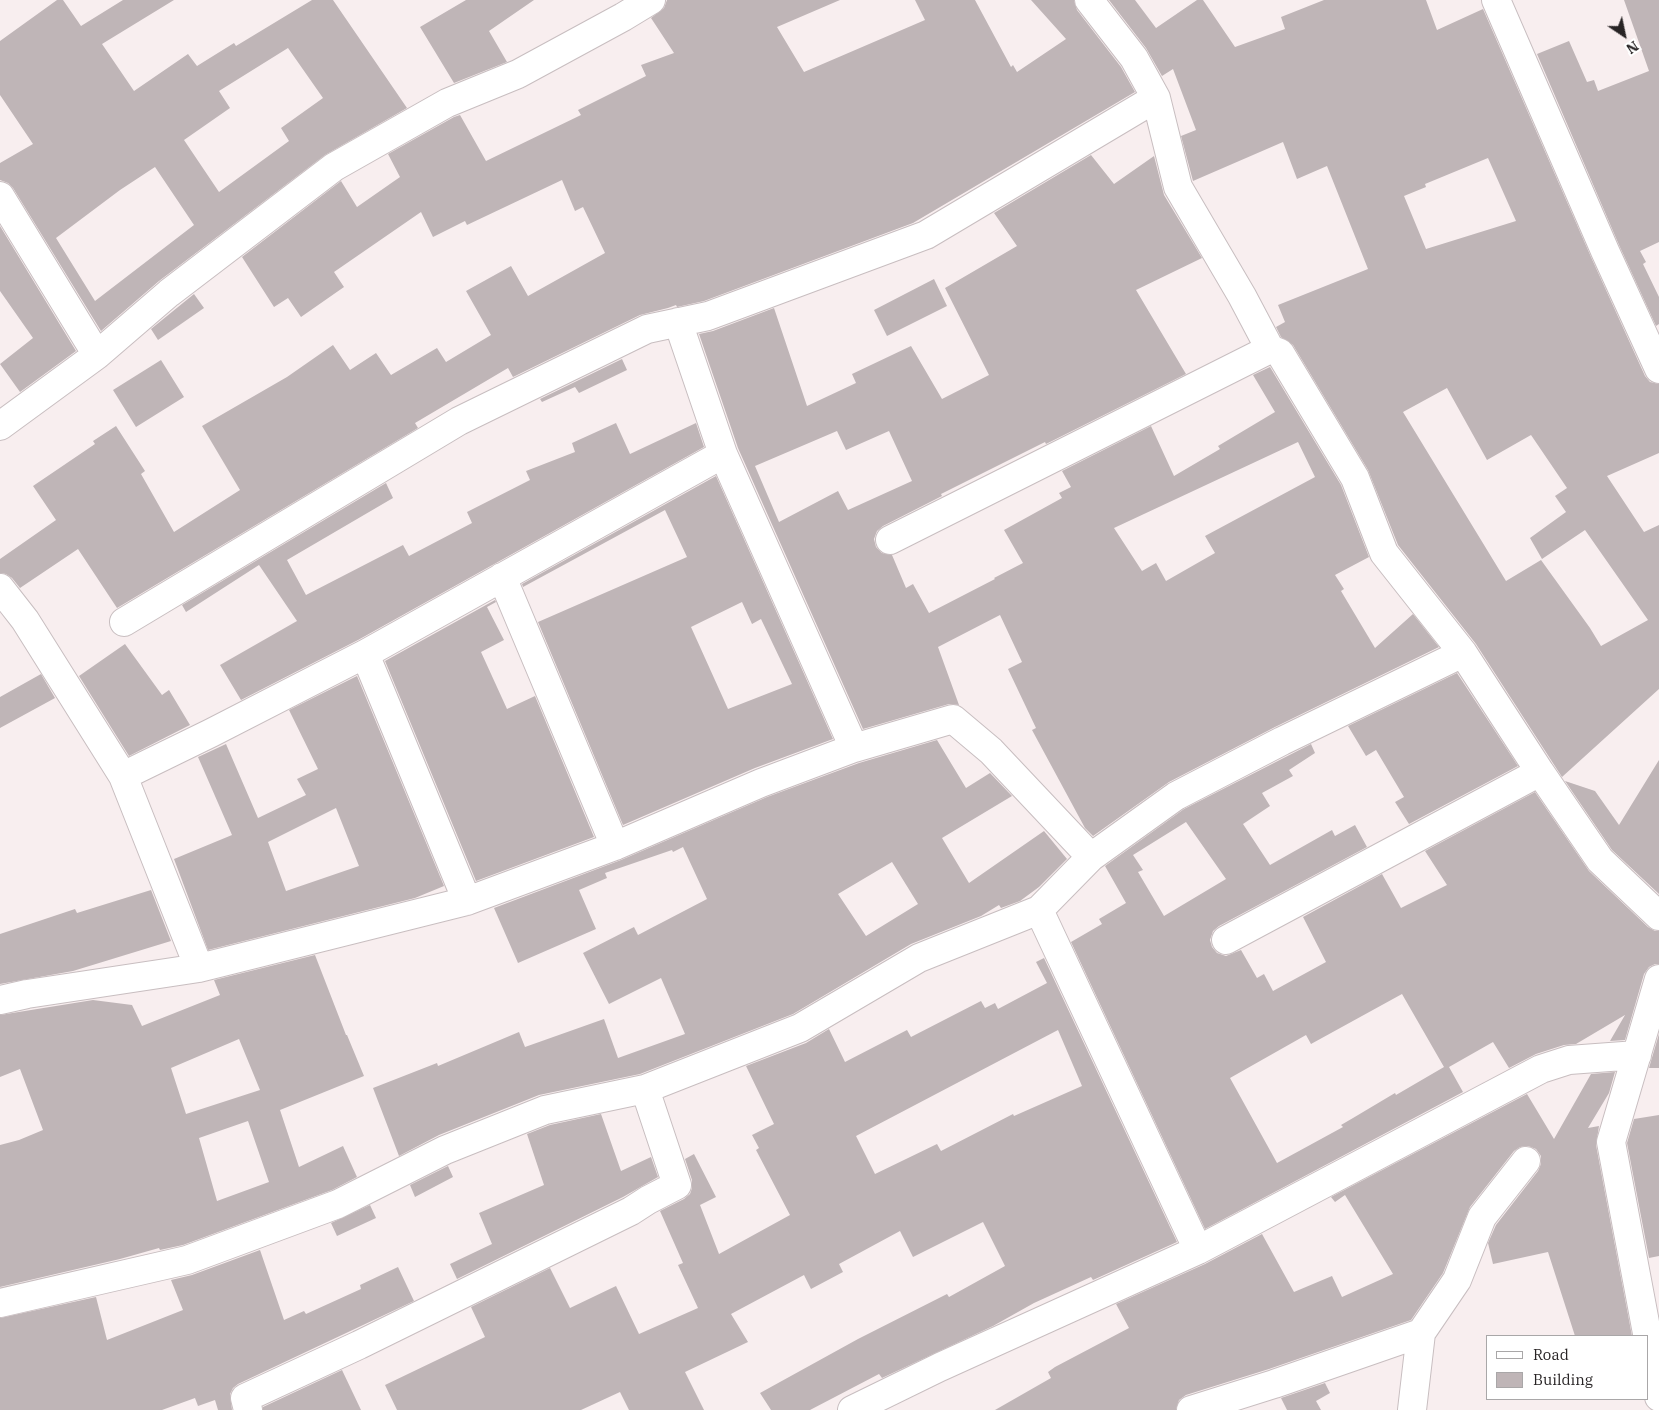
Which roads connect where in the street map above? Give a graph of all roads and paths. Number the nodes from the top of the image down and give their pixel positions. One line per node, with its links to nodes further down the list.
1 (651, 0): 8 (street)
2 (1089, 0): 4 (street)
3 (1496, 0): 9 (street)
4 (1156, 98): 6 (street); 7 (street)
5 (0, 196): 8 (street)
6 (678, 322): 11 (street); 15 (street)
7 (1270, 349): 12 (street); 16 (street)
8 (96, 355): 10 (street)
9 (1659, 369)
10 (0, 426)
11 (723, 454): 13 (street); 18 (street)
12 (890, 540)
13 (502, 577): 17 (street); 21 (street)
14 (0, 588): 20 (street)
15 (124, 622)
16 (1464, 653): 19 (street); 22 (street)
17 (365, 654): 20 (street); 23 (street)
18 (854, 748): 21 (street); 22 (street)
19 (1540, 772): 25 (street); 26 (street)
20 (123, 776): 27 (street)
21 (615, 846): 23 (street)
22 (1091, 857): 24 (street)
23 (467, 901): 27 (street)
24 (1040, 910): 31 (street); 33 (street)
25 (1659, 916)
26 (1226, 940)
27 (199, 968): 29 (street)
28 (1659, 979): 30 (street)
29 (0, 1000)
30 (1637, 1055): 33 (street); 36 (street)
31 (645, 1089): 34 (street); 39 (street)
32 (1526, 1161): 35 (street)
33 (1198, 1250): 40 (street)
34 (0, 1304)
35 (1421, 1332): 41 (street); 42 (street)
36 (1647, 1335)
37 (1649, 1345): 38 (street)
38 (1659, 1398)
39 (248, 1410)
40 (852, 1410)
41 (1192, 1410)
42 (1412, 1410)

